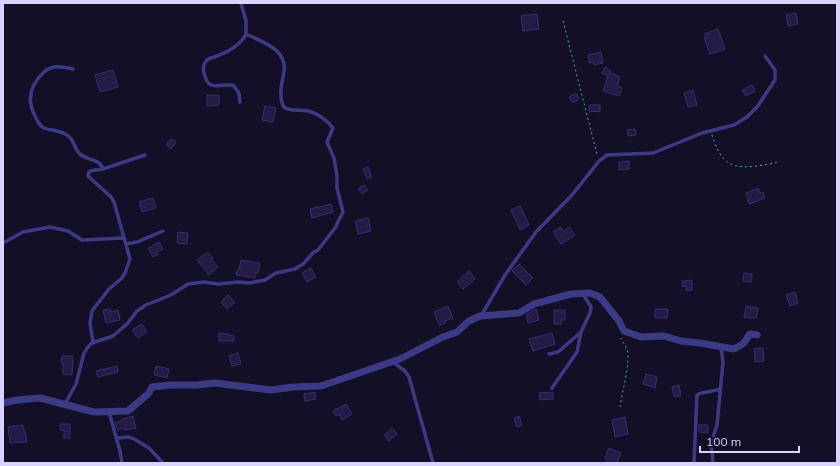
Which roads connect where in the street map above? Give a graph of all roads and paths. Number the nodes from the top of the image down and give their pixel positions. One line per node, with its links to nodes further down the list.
1 (241, 3): 3 (lane)
2 (563, 21): 9 (path)
3 (246, 34): 6 (lane); 21 (lane)
4 (765, 56): 7 (lane)
5 (73, 69): 11 (lane)
6 (240, 102)
7 (710, 131): 9 (lane); 10 (path)
8 (145, 155): 11 (lane)
9 (599, 161): 17 (lane)
10 (778, 162)
11 (103, 169): 13 (lane)
12 (163, 231): 15 (lane)
13 (124, 238): 14 (lane); 15 (lane)
14 (3, 243)
15 (126, 244): 21 (lane)
16 (583, 294): 17 (street); 18 (lane); 22 (street)
17 (480, 316): 24 (street)
18 (581, 332): 23 (lane); 25 (lane)
19 (619, 335): 29 (path)
20 (757, 335): 22 (street)
21 (93, 342): 28 (lane)
22 (720, 346): 26 (lane)
23 (549, 354)
24 (392, 362): 30 (street); 34 (lane)
25 (552, 388)
26 (720, 389): 35 (lane); 36 (lane)
27 (3, 403): 28 (street)
28 (65, 404): 30 (street)
29 (620, 407)
30 (109, 412): 31 (lane)
31 (117, 438): 32 (lane); 33 (lane)
32 (122, 463)
33 (163, 463)
34 (433, 463)
35 (694, 463)
36 (713, 463)

